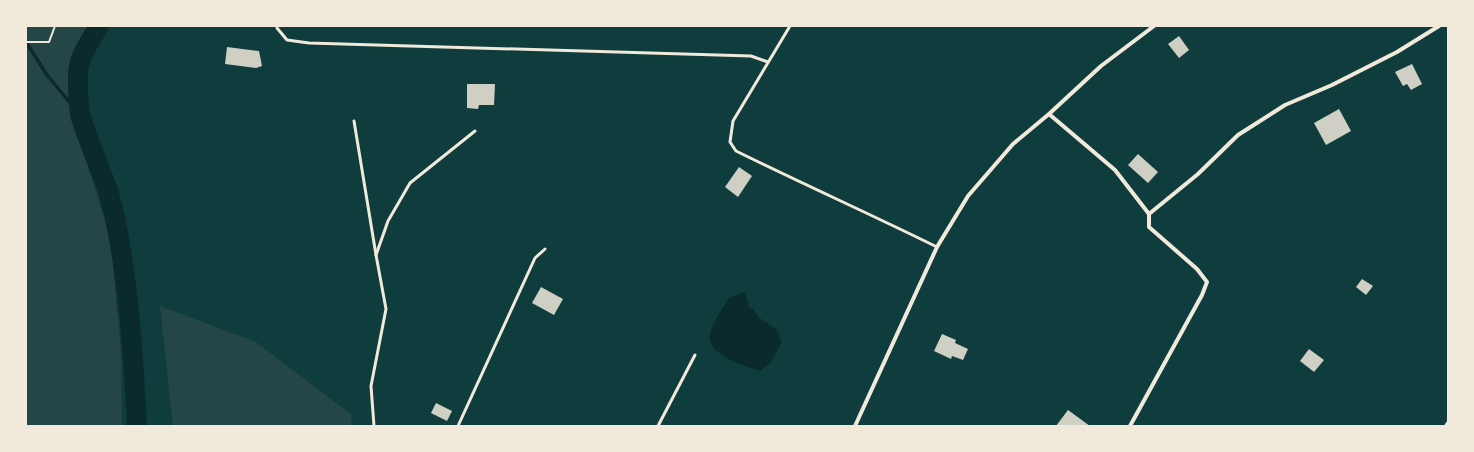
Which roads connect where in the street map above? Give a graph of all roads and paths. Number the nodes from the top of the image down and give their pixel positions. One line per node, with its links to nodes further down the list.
1 (55, 26): 6 (path)
2 (790, 26): 7 (lane)
3 (1154, 26): 8 (street)
4 (1439, 26): 11 (street)
5 (277, 28): 7 (lane)
6 (26, 42)
7 (768, 62): 12 (lane)
8 (1048, 114): 11 (street); 12 (street)
9 (354, 121): 14 (lane)
10 (474, 131): 14 (lane)
11 (1150, 214): 21 (street)
12 (937, 247): 20 (street)
13 (545, 249): 18 (lane)
14 (376, 255): 17 (lane)
15 (695, 354): 19 (lane)
16 (1448, 423): 22 (street)
17 (374, 426)
18 (458, 426)
19 (658, 426)
20 (855, 426)
21 (1130, 426)
22 (1446, 426)

